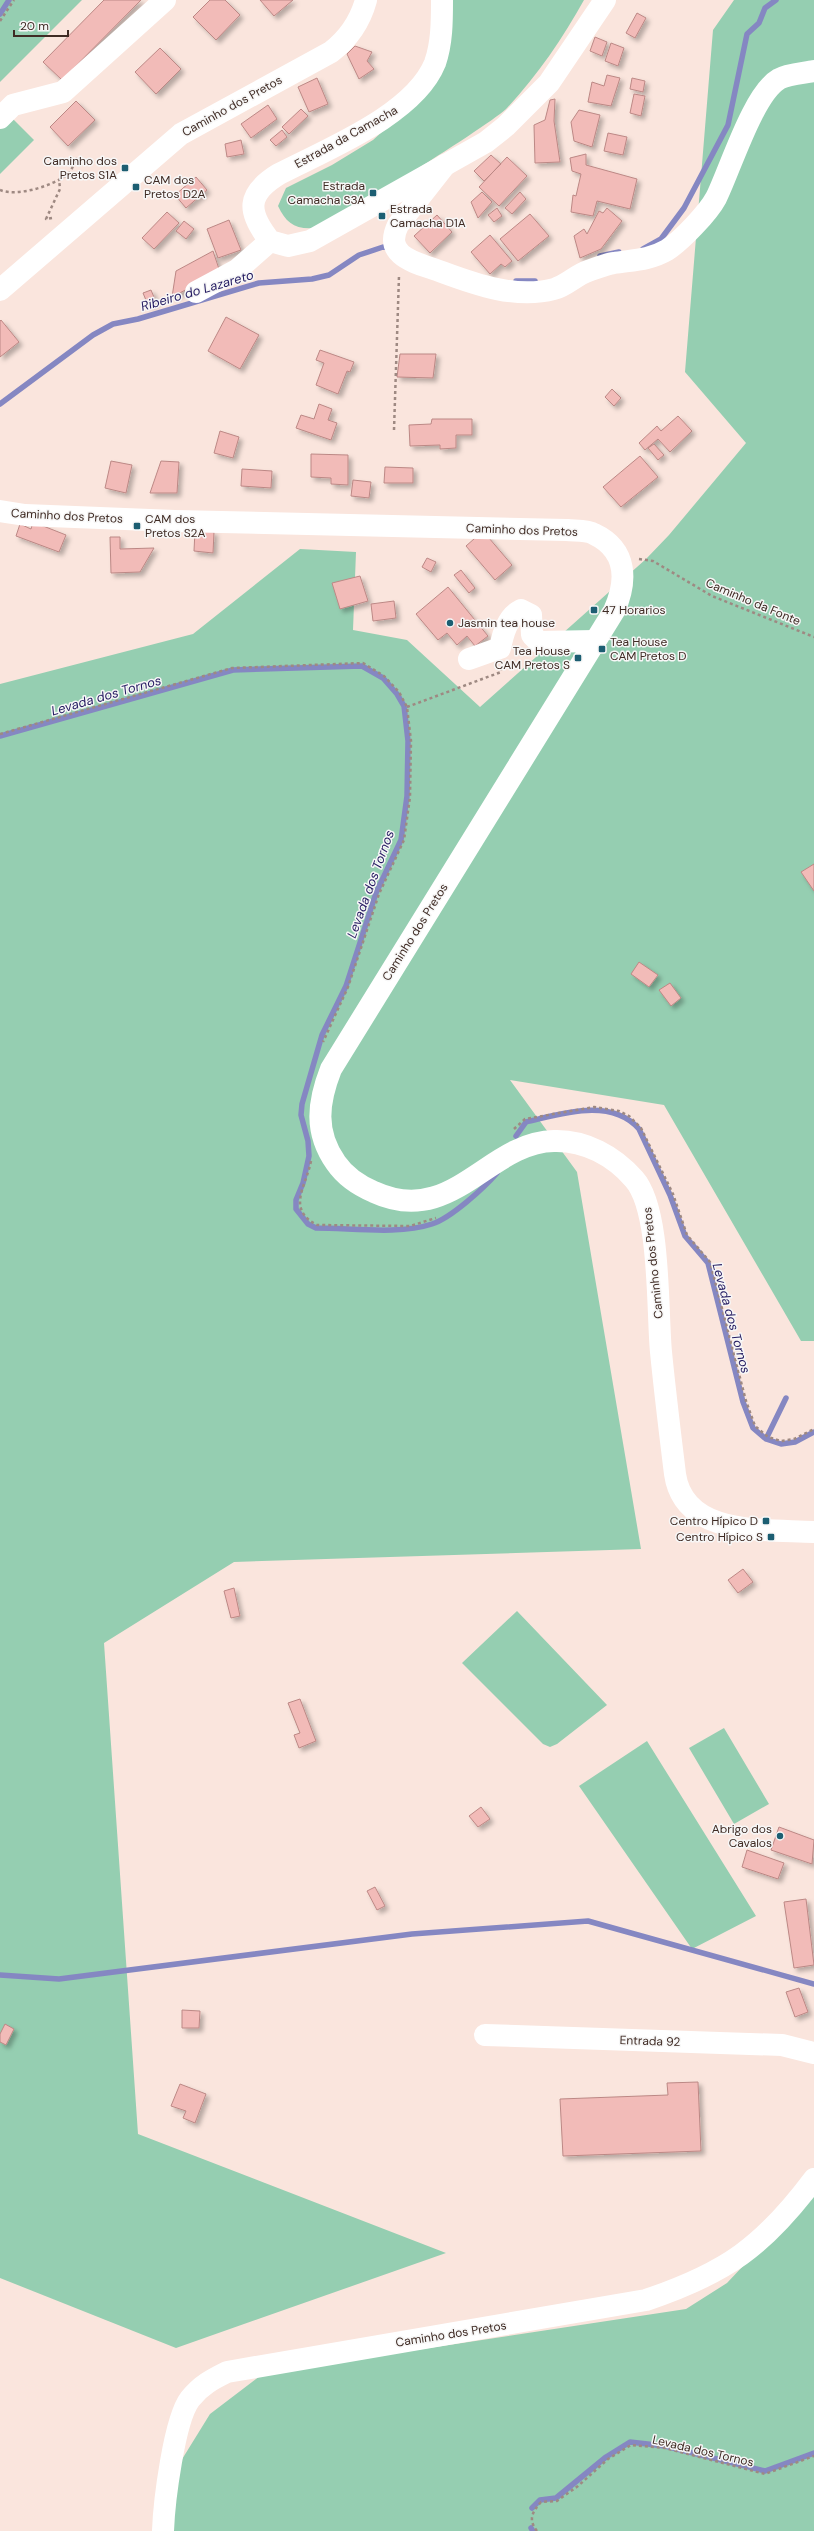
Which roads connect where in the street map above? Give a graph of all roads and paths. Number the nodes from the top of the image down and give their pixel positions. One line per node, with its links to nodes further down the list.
1 (14, 0): 6 (path)
2 (165, 0): 8 (main road)
3 (366, 0): 16 (main road, Caminho dos Pretos)
4 (442, 0): 14 (main road, Estrada da Camacha)
5 (605, 0): 10 (main road)
6 (0, 21)
7 (814, 71): 15 (main road)
8 (0, 118)
9 (77, 158): 11 (path)
10 (445, 164): 14 (main road); 15 (main road)
11 (59, 179): 12 (path); 13 (path)
12 (0, 190)
13 (59, 218)
14 (270, 241): 17 (main road)
15 (396, 249): 18 (path)
16 (0, 290)
17 (196, 292)
18 (394, 430)
19 (0, 511): 20 (main road, Caminho dos Pretos)
20 (622, 566): 21 (path, Caminho da Fonte); 22 (main road, Caminho dos Pretos)
21 (814, 638)
22 (595, 642): 23 (main road); 32 (main road, Caminho dos Pretos)
23 (500, 648): 24 (main road); 25 (path)
24 (469, 659)
25 (407, 707): 26 (path); 27 (path)
26 (0, 734)
27 (323, 1043)
28 (509, 1132): 31 (path)
29 (311, 1157): 30 (path)
30 (439, 1216)
31 (814, 1429)
32 (814, 1532)
33 (485, 2036): 34 (main road, Entrada 92)
34 (814, 2053)
35 (814, 2179): 37 (main road, Caminho dos Pretos)
36 (814, 2456): 38 (path, Levada dos Tornos)
37 (163, 2531)
38 (537, 2531)

